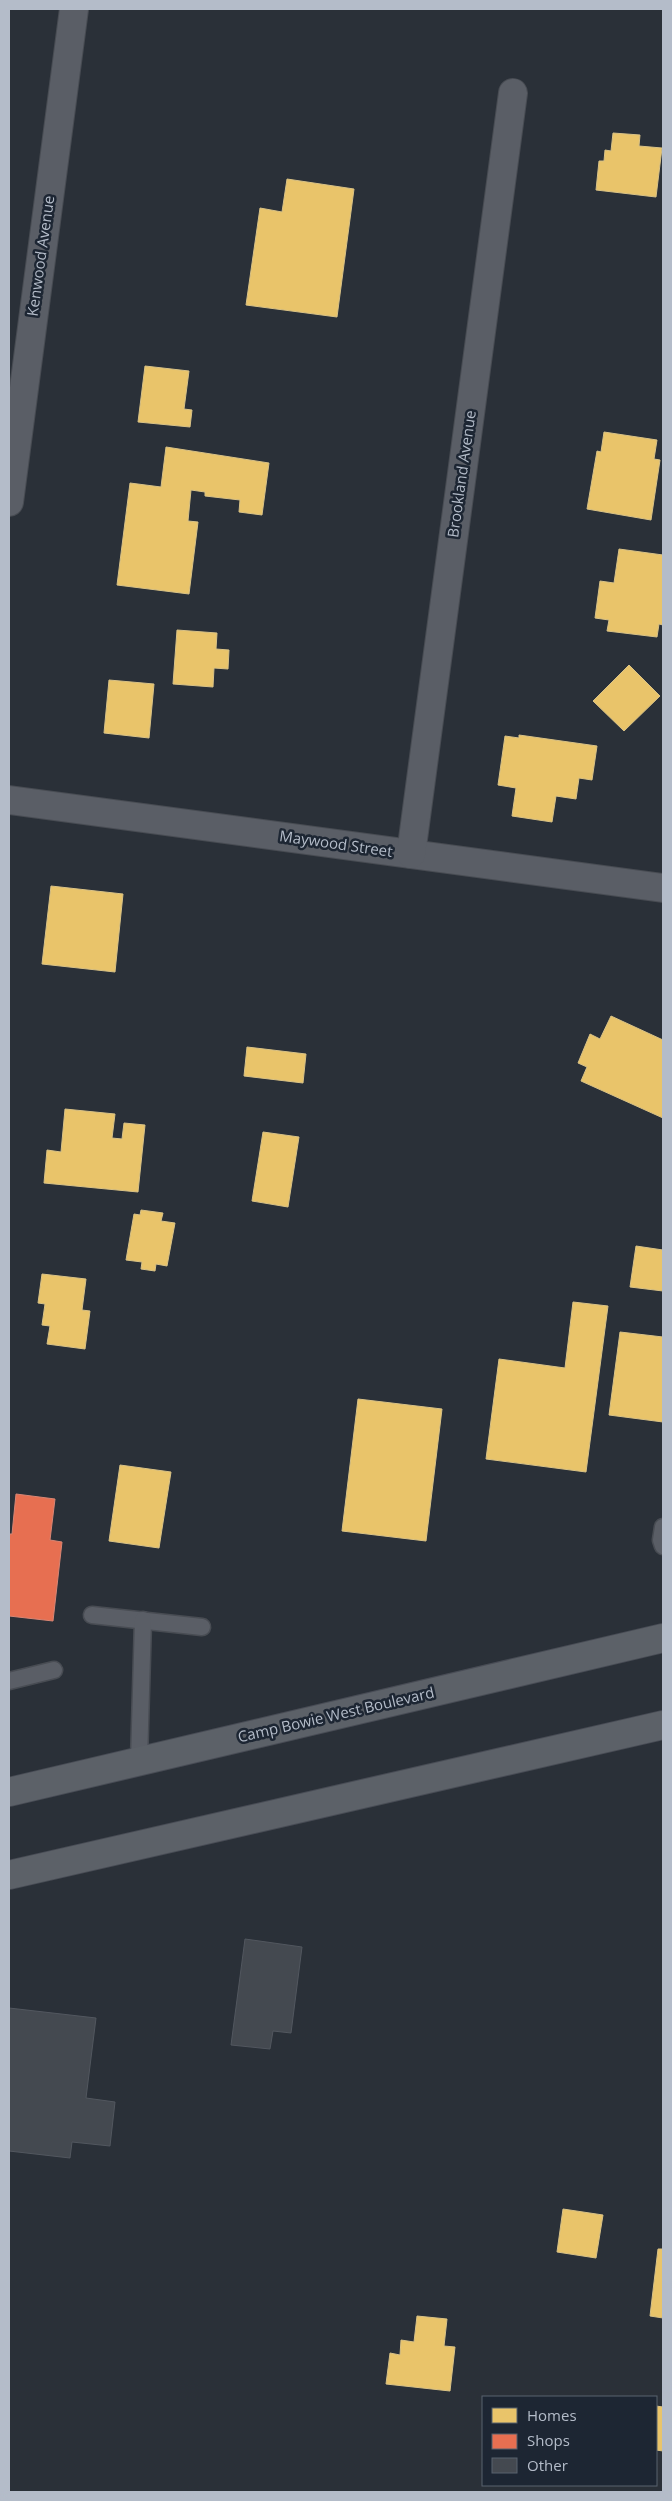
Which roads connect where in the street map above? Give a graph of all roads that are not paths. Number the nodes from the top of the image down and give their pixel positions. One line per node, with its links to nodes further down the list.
1 (74, 9): 3 (street, Kenwood Avenue)
2 (512, 93): 5 (street, Brookland Avenue)
3 (9, 502)
4 (9, 800): 5 (street, Maywood Street)
5 (412, 854): 6 (street, Maywood Street)
6 (663, 888)
7 (663, 1526): 8 (lane)
8 (663, 1546)
9 (92, 1615): 10 (lane)
10 (143, 1620): 11 (lane); 16 (lane)
11 (202, 1627)
12 (663, 1638): 16 (main road, Camp Bowie West Boulevard)
13 (54, 1670): 14 (lane)
14 (9, 1681)
15 (663, 1725): 18 (main road)
16 (139, 1761): 17 (main road, Camp Bowie West Boulevard)
17 (9, 1792)
18 (9, 1875)

